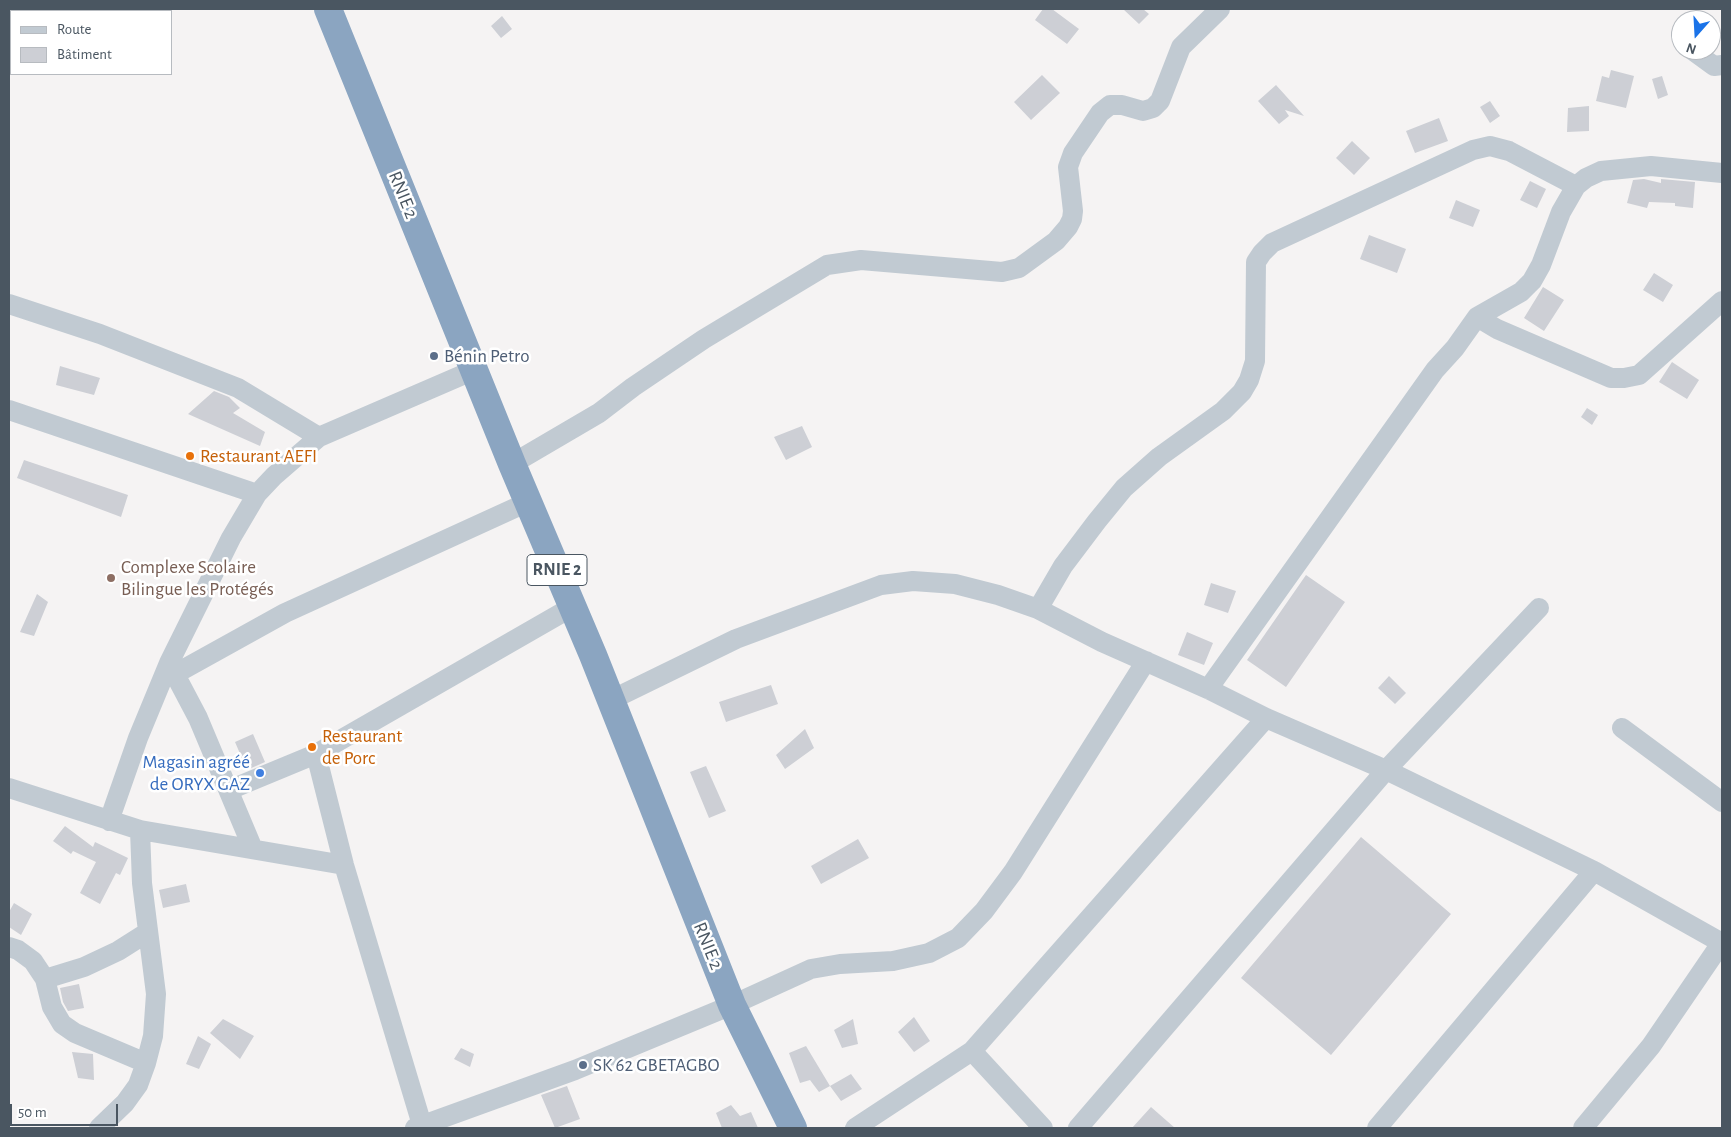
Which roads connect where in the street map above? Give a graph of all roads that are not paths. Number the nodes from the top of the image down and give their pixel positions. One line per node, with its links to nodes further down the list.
1 (328, 9): 10 (highway, RNIE 2 / RNIE 2)
2 (1220, 9): 13 (street)
3 (1706, 60): 4 (street)
4 (1722, 66)
5 (1722, 173): 6 (street)
6 (1576, 186): 9 (street); 18 (street)
7 (1722, 301): 9 (street)
8 (9, 304): 12 (street)
9 (1477, 317): 21 (street)
10 (474, 370): 12 (street); 13 (highway, RNIE 2 / RNIE 2)
11 (9, 410): 14 (street)
12 (319, 437): 14 (street)
13 (512, 464): 15 (highway, RNIE 2 / RNIE 2)
14 (257, 494): 20 (street)
15 (528, 502): 16 (highway, RNIE 2 / RNIE 2); 20 (street)
16 (572, 607): 22 (highway, RNIE 2 / RNIE 2); 25 (street)
17 (1539, 608): 26 (street)
18 (1038, 610): 19 (street); 22 (street)
19 (1146, 661): 21 (street); 39 (street)
20 (172, 669): 28 (street); 30 (street)
21 (1208, 689): 23 (street)
22 (611, 700): 39 (highway, RNIE 2 / RNIE 2)
23 (1266, 718): 26 (street); 40 (street)
24 (1622, 728): 29 (street)
25 (316, 754): 28 (street); 33 (street)
26 (1386, 770): 34 (street); 47 (street)
27 (9, 788): 30 (street)
28 (229, 790): 32 (street)
29 (1722, 802)
30 (109, 820): 31 (street)
31 (140, 830): 32 (street); 35 (street)
32 (253, 849): 33 (street)
33 (344, 865): 42 (street)
34 (1594, 871): 36 (street); 48 (street)
35 (148, 932): 38 (street); 41 (street)
36 (1722, 943): 49 (street)
37 (9, 947): 38 (street)
38 (44, 979): 41 (street)
39 (732, 1005): 42 (street); 44 (highway, RNIE 2 / RNIE 2)
40 (972, 1051): 45 (street); 46 (street)
41 (146, 1063): 43 (street)
42 (419, 1127)
43 (98, 1128)
44 (793, 1128)
45 (855, 1128)
46 (1043, 1128)
47 (1078, 1128)
48 (1377, 1128)
49 (1583, 1128)

